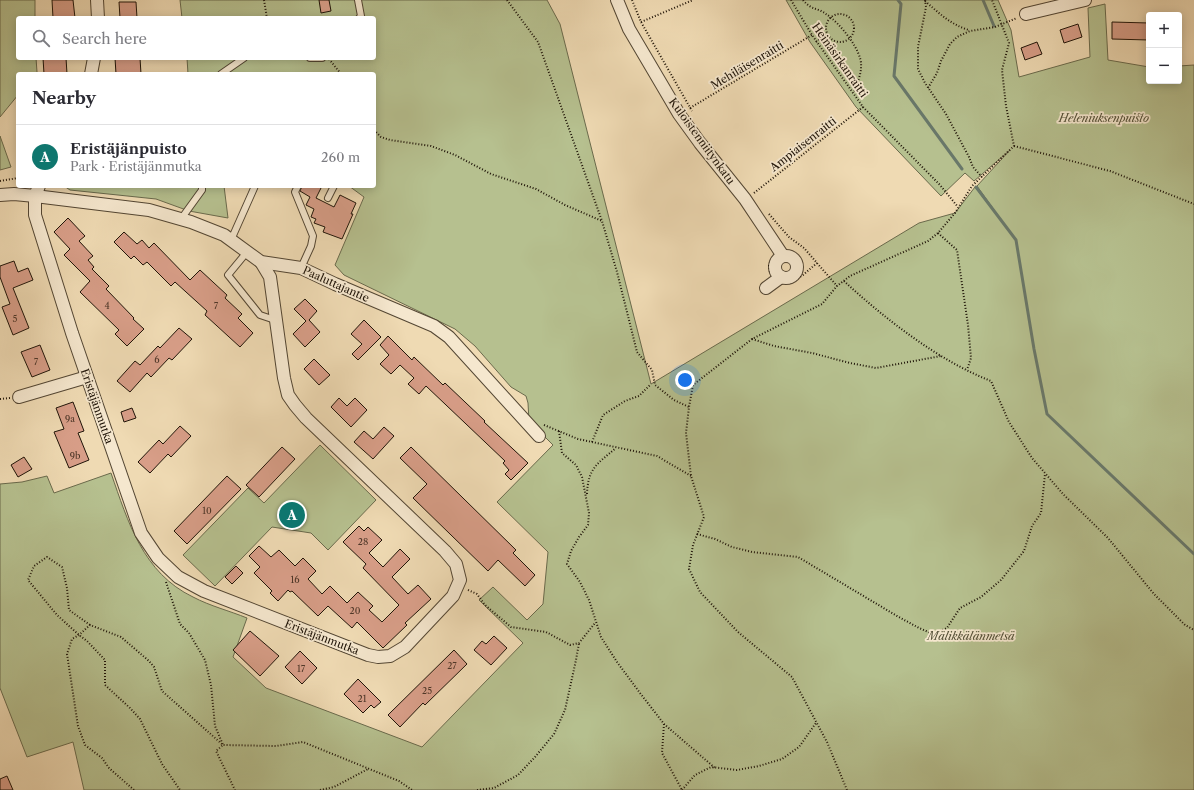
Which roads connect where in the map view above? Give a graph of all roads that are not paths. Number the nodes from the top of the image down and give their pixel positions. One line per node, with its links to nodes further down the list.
1 (97, 0): 6 (street)
2 (358, 0): 7 (lane)
3 (617, 0): 22 (street, Kuloistenniitynkatu)
4 (1085, 0): 5 (street)
5 (1026, 14)
6 (98, 16)
7 (361, 16)
8 (94, 60): 10 (street)
9 (241, 60): 11 (lane)
10 (90, 72)
11 (224, 72)
12 (202, 188): 19 (lane)
13 (254, 188): 20 (lane)
14 (297, 188): 24 (lane)
15 (333, 188): 18 (lane)
16 (37, 191): 17 (street, Paaluttajantie); 19 (street, Paaluttajantie); 28 (street, Eristäjänmutka)
17 (0, 195)
18 (328, 198)
19 (181, 219): 20 (street, Paaluttajantie)
20 (231, 240): 21 (street, Paaluttajantie)
21 (247, 252): 23 (street, Paaluttajantie); 27 (lane)
22 (784, 256): 25 (street); 25 (street)
23 (261, 262): 24 (street, Paaluttajantie); 27 (street)
24 (301, 268): 30 (street, Paaluttajantie)
25 (781, 277): 26 (street)
26 (766, 288)
27 (275, 320): 28 (street, Eristäjänmutka)
28 (87, 377): 29 (street)
29 (19, 397)
30 (539, 436)

